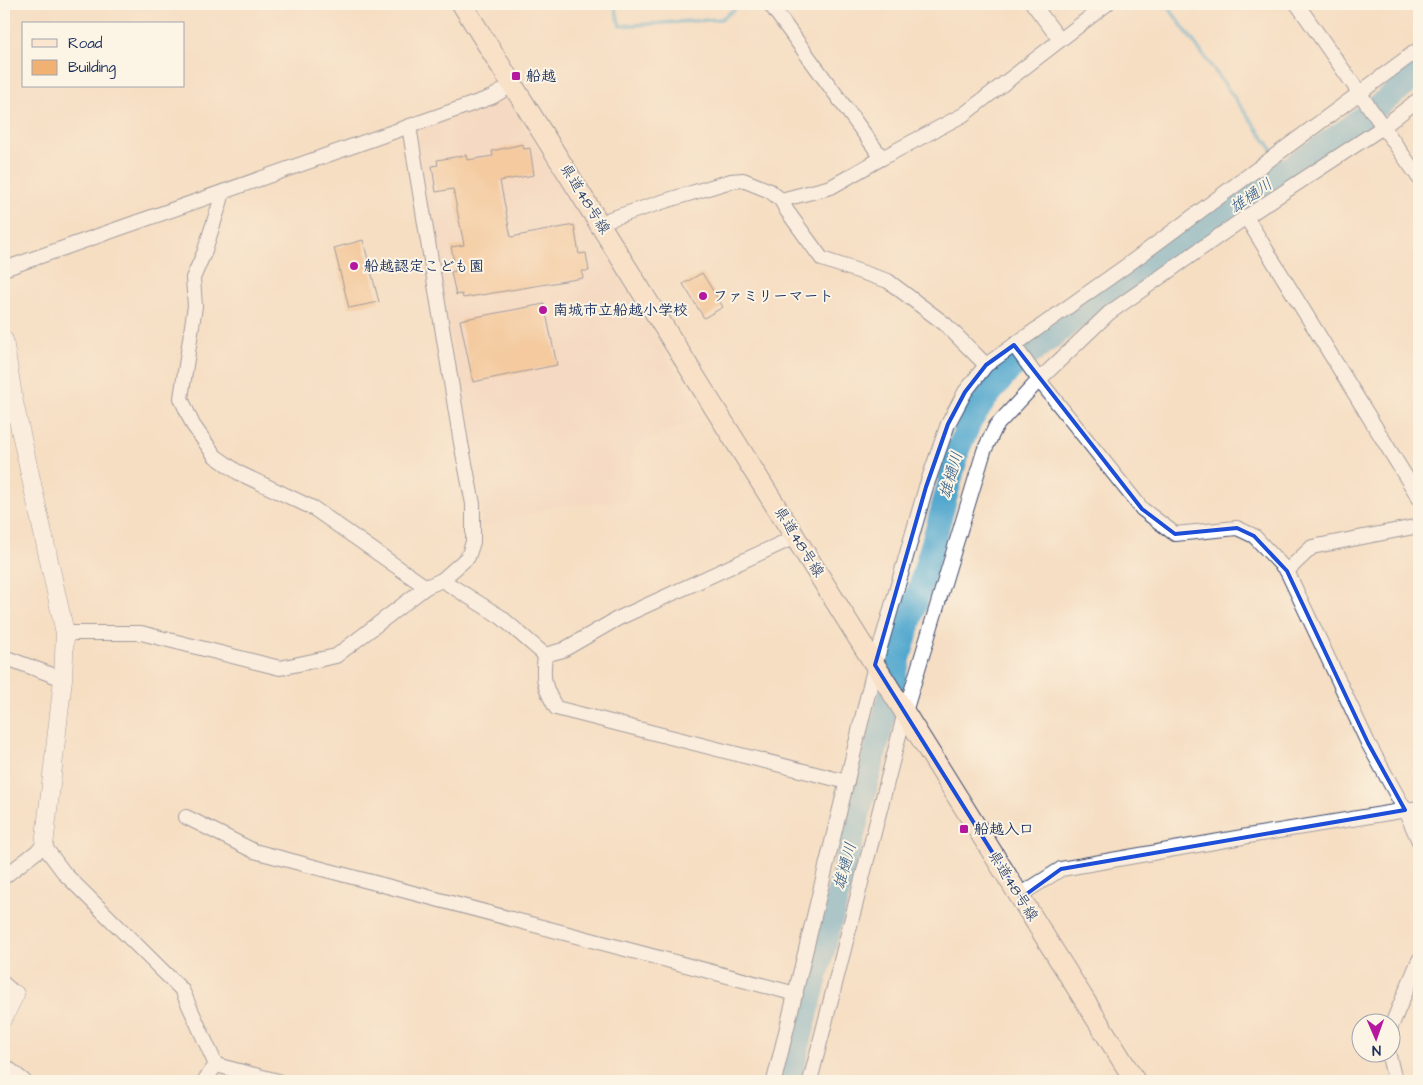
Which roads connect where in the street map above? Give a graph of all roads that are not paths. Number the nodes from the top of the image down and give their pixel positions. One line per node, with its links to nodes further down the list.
1 (462, 4): 8 (main road, 県道48号線)
2 (770, 4): 13 (street)
3 (1034, 4): 6 (street)
4 (1107, 4): 6 (street)
5 (1297, 4): 9 (street)
6 (1060, 40): 13 (street)
7 (1419, 49): 9 (street)
8 (512, 85): 11 (street); 18 (main road, 県道48号線)
9 (1360, 92): 12 (street); 21 (street)
10 (1419, 99): 12 (street)
11 (409, 126): 15 (street); 28 (street)
12 (1383, 127): 14 (street); 17 (street)
13 (882, 158): 16 (street)
14 (1419, 178)
15 (223, 192): 19 (street); 29 (street)
16 (781, 200): 18 (street); 22 (street)
17 (1246, 217): 23 (street); 24 (street)
18 (601, 224): 26 (main road, 県道48号線)
19 (4, 269)
20 (4, 340): 30 (street)
21 (1014, 345): 22 (street); 23 (street)
22 (986, 365): 33 (street)
23 (1039, 380): 27 (street); 35 (street)
24 (1419, 498)
25 (1419, 526): 27 (street)
26 (796, 537): 31 (street); 33 (main road, 県道48号線)
27 (1287, 571): 38 (street)
28 (442, 580): 29 (street); 31 (street)
29 (426, 587): 30 (street)
30 (65, 633): 34 (street)
31 (545, 655): 36 (street)
32 (4, 657): 34 (street)
33 (878, 670): 35 (main road, 県道48号線); 36 (street)
34 (63, 679): 41 (street)
35 (902, 708): 43 (main road, 県道48号線); 56 (street)
36 (847, 782): 46 (street)
37 (1419, 808): 38 (street)
38 (1405, 810): 40 (street); 43 (street)
39 (186, 817): 46 (street)
40 (1419, 841)
41 (44, 846): 42 (street); 51 (street)
42 (4, 877)
43 (1021, 898): 57 (main road, 県道48号線)
44 (1419, 960): 47 (street)
45 (9, 989): 48 (street)
46 (796, 994): 55 (street)
47 (1397, 1012)
48 (4, 1017)
49 (1390, 1062): 58 (street)
50 (4, 1065): 52 (street)
51 (216, 1065): 53 (street); 54 (street)
52 (24, 1081)
53 (204, 1081)
54 (278, 1081)
55 (774, 1081)
56 (810, 1081)
57 (1135, 1081)
58 (1395, 1081)

